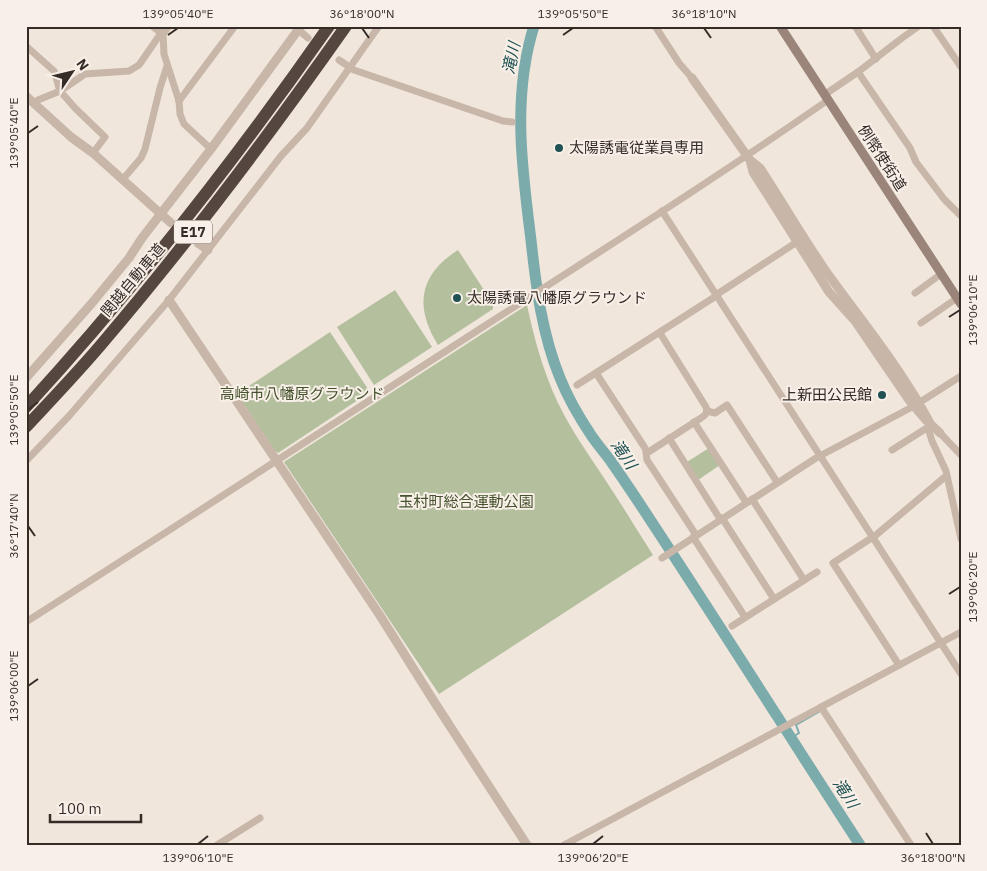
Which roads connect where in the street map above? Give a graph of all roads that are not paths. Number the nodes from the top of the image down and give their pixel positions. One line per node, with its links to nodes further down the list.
1 (152, 26): 13 (street)
2 (169, 26): 13 (street)
3 (235, 26): 26 (street)
4 (329, 26): 52 (highway, 関越自動車道 / E17)
5 (346, 26): 56 (highway, 関越自動車道 / E17)
6 (379, 26): 20 (street)
7 (655, 26): 22 (street)
8 (780, 26): 25 (main road, 例幣使街道)
9 (855, 26): 16 (street)
10 (919, 26): 16 (street)
11 (933, 26): 19 (street)
12 (298, 28): 14 (street); 29 (street)
13 (162, 34): 18 (street); 23 (street)
14 (308, 38)
15 (26, 46): 23 (street)
16 (876, 59): 21 (street)
17 (339, 60): 20 (street)
18 (167, 66): 26 (street); 32 (street)
19 (961, 66)
20 (350, 68): 28 (street); 39 (street)
21 (858, 72): 25 (street); 35 (street)
22 (692, 78): 31 (street)
23 (60, 91): 27 (street); 30 (street)
24 (26, 96): 27 (street)
25 (826, 97): 31 (street); 40 (main road, 例幣使街道)
26 (179, 101): 29 (street)
27 (34, 104): 30 (street)
28 (512, 122)
29 (211, 149): 34 (street)
30 (93, 153): 32 (street)
31 (748, 158): 33 (street); 37 (street)
32 (123, 179): 34 (street)
33 (662, 211): 42 (street); 63 (street)
34 (161, 213): 36 (street); 49 (street)
35 (961, 216)
36 (172, 223)
37 (801, 240): 42 (street); 51 (street)
38 (198, 242): 39 (street)
39 (208, 250): 43 (street)
40 (941, 274): 41 (street); 44 (main road, 例幣使街道)
41 (915, 293)
42 (716, 295): 46 (street); 61 (street)
43 (169, 300): 63 (street); 64 (street)
44 (959, 301): 45 (street)
45 (922, 323)
46 (660, 333): 47 (street); 53 (street)
47 (596, 373): 50 (street); 60 (street)
48 (961, 376): 51 (street)
49 (26, 378)
50 (577, 385)
51 (917, 404): 55 (street); 61 (street)
52 (26, 407)
53 (707, 412): 54 (street); 66 (street)
54 (694, 422): 58 (street); 67 (street)
55 (930, 426): 57 (street); 59 (street); 65 (street)
56 (26, 427)
57 (940, 433): 62 (street)
58 (669, 438): 60 (street); 68 (street)
59 (892, 450)
60 (647, 453): 69 (street)
61 (820, 455): 66 (street); 70 (street)
62 (961, 455)
63 (277, 460): 77 (street); 86 (street)
64 (26, 461)
65 (946, 476): 70 (street); 71 (street)
66 (778, 482): 67 (street)
67 (749, 500): 68 (street); 74 (street)
68 (721, 518): 69 (street); 75 (street)
69 (694, 536): 72 (street); 76 (street)
70 (873, 537): 80 (street); 81 (street)
71 (961, 539)
72 (662, 557)
73 (817, 572): 74 (street)
74 (804, 580): 75 (street)
75 (774, 599): 76 (street)
76 (745, 617): 78 (street)
77 (26, 622)
78 (732, 626)
79 (961, 632): 80 (street)
80 (940, 642): 81 (street); 82 (street)
81 (899, 665): 83 (street)
82 (961, 674)
83 (821, 707): 87 (street); 88 (street)
84 (260, 818): 85 (street)
85 (217, 845)
86 (527, 845)
87 (564, 845)
88 (911, 845)

